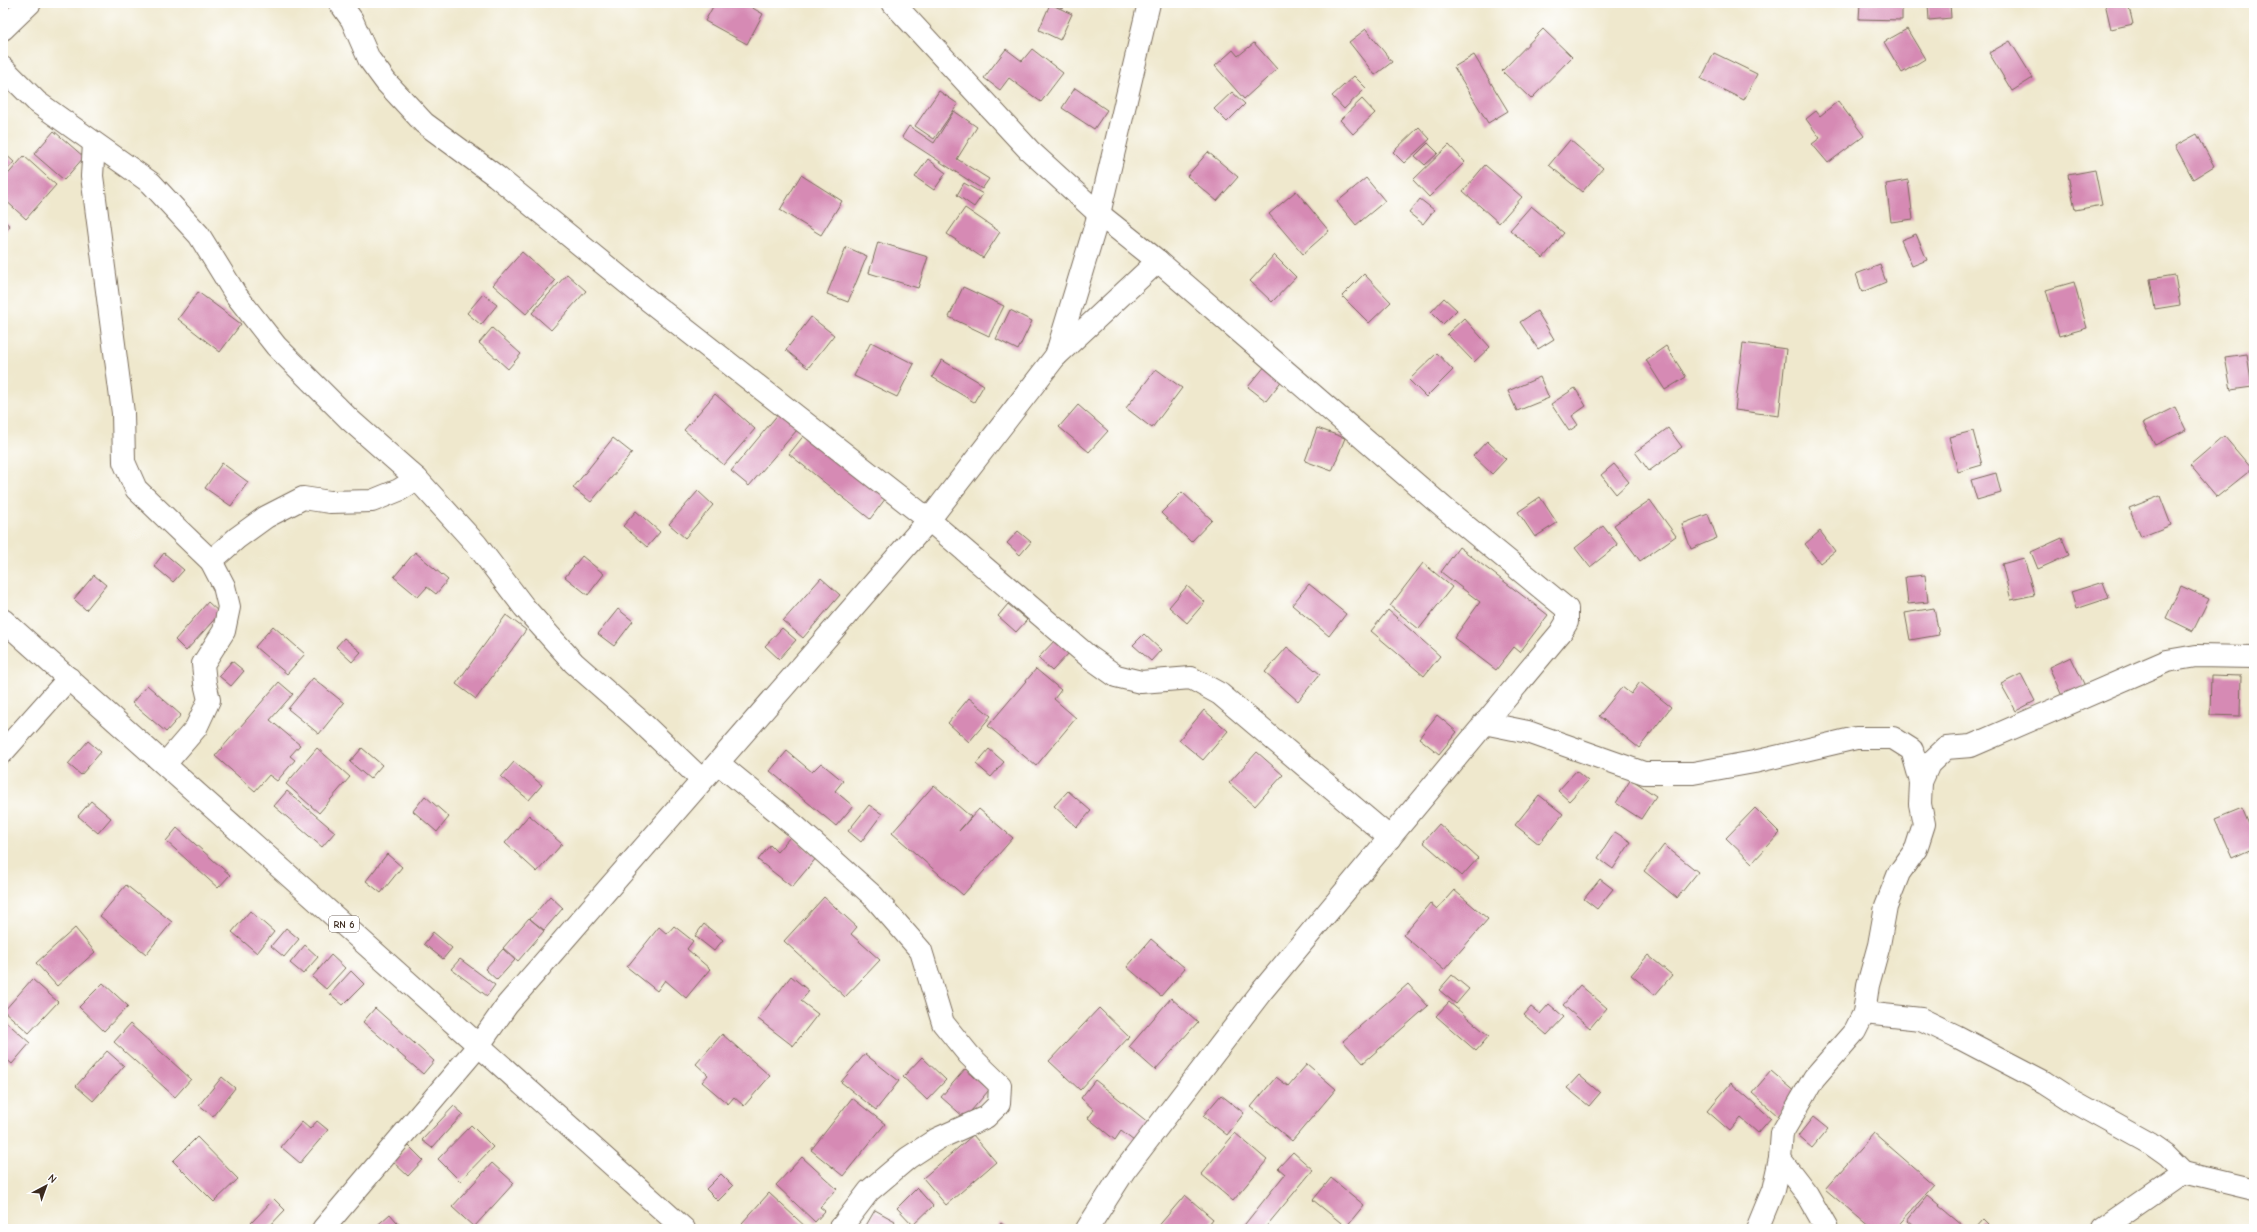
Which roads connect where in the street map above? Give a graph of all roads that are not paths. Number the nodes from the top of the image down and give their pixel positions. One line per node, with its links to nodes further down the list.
1 (30, 3): 5 (street)
2 (340, 3): 12 (street)
3 (893, 3): 8 (street)
4 (1149, 3): 8 (street)
5 (3, 29)
6 (3, 68): 7 (street)
7 (94, 144): 11 (street); 13 (street)
8 (1099, 214): 9 (street); 10 (street)
9 (1158, 261): 10 (street); 17 (street)
10 (1055, 357): 12 (street)
11 (417, 479): 13 (street); 21 (street)
12 (929, 520): 19 (street); 23 (street)
13 (210, 561): 20 (street)
14 (3, 620): 16 (street, RN 6)
15 (2254, 657): 22 (street)
16 (69, 678): 18 (street); 20 (street, RN 6)
17 (1484, 723): 22 (street); 23 (street)
18 (3, 752)
19 (718, 763): 21 (street); 31 (street)
20 (165, 764): 25 (street, RN 6)
21 (702, 780): 25 (street)
22 (1921, 782): 24 (street)
23 (1390, 838): 32 (street)
24 (1864, 1014): 26 (street); 27 (street)
25 (479, 1045): 29 (street); 30 (street, RN 6)
26 (1780, 1160): 33 (street); 34 (street)
27 (2184, 1172): 28 (street); 35 (street)
28 (2254, 1189)
29 (323, 1229)
30 (684, 1229)
31 (840, 1229)
32 (1087, 1229)
33 (1757, 1229)
34 (1827, 1229)
35 (2102, 1229)

